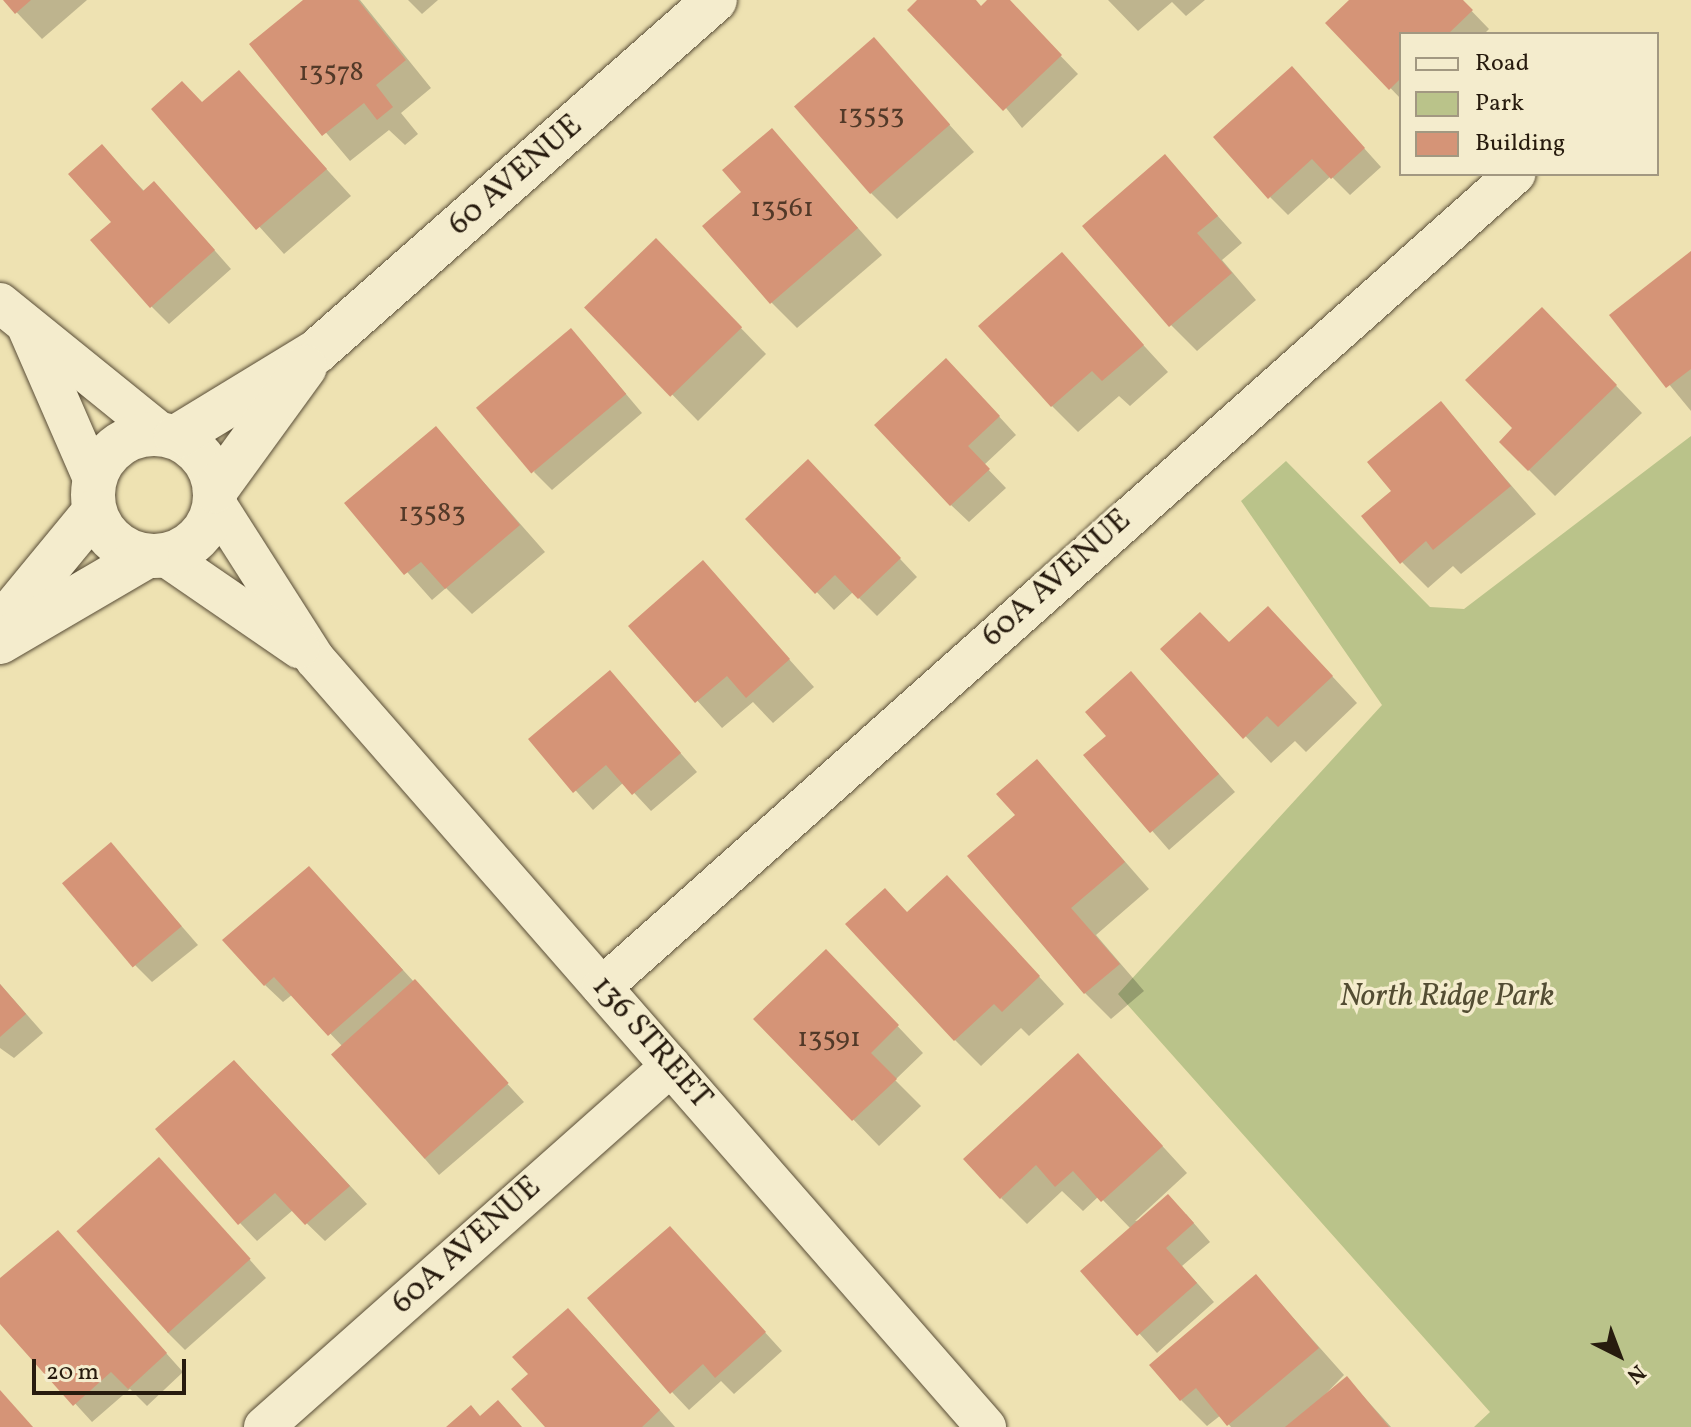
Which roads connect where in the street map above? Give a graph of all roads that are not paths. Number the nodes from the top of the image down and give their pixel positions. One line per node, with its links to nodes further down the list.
1 (715, 0): 4 (street, 60 AVENUE)
2 (1513, 176): 12 (street, 60A AVENUE)
3 (14, 316): 5 (street); 7 (street)
4 (316, 352): 5 (street, 60 AVENUE); 6 (street, 60 AVENUE)
5 (169, 435): 6 (street); 7 (street)
6 (215, 496): 8 (street); 11 (street, 136 STREET)
7 (94, 497): 8 (street); 9 (street)
8 (156, 556): 10 (street); 11 (street, 136 STREET)
9 (0, 626)
10 (0, 642)
11 (315, 659): 12 (street, 136 STREET)
12 (602, 987): 13 (street, 136 STREET)
13 (671, 1066): 14 (street, 60A AVENUE); 15 (street, 136 STREET)
14 (264, 1427)
15 (986, 1427)

